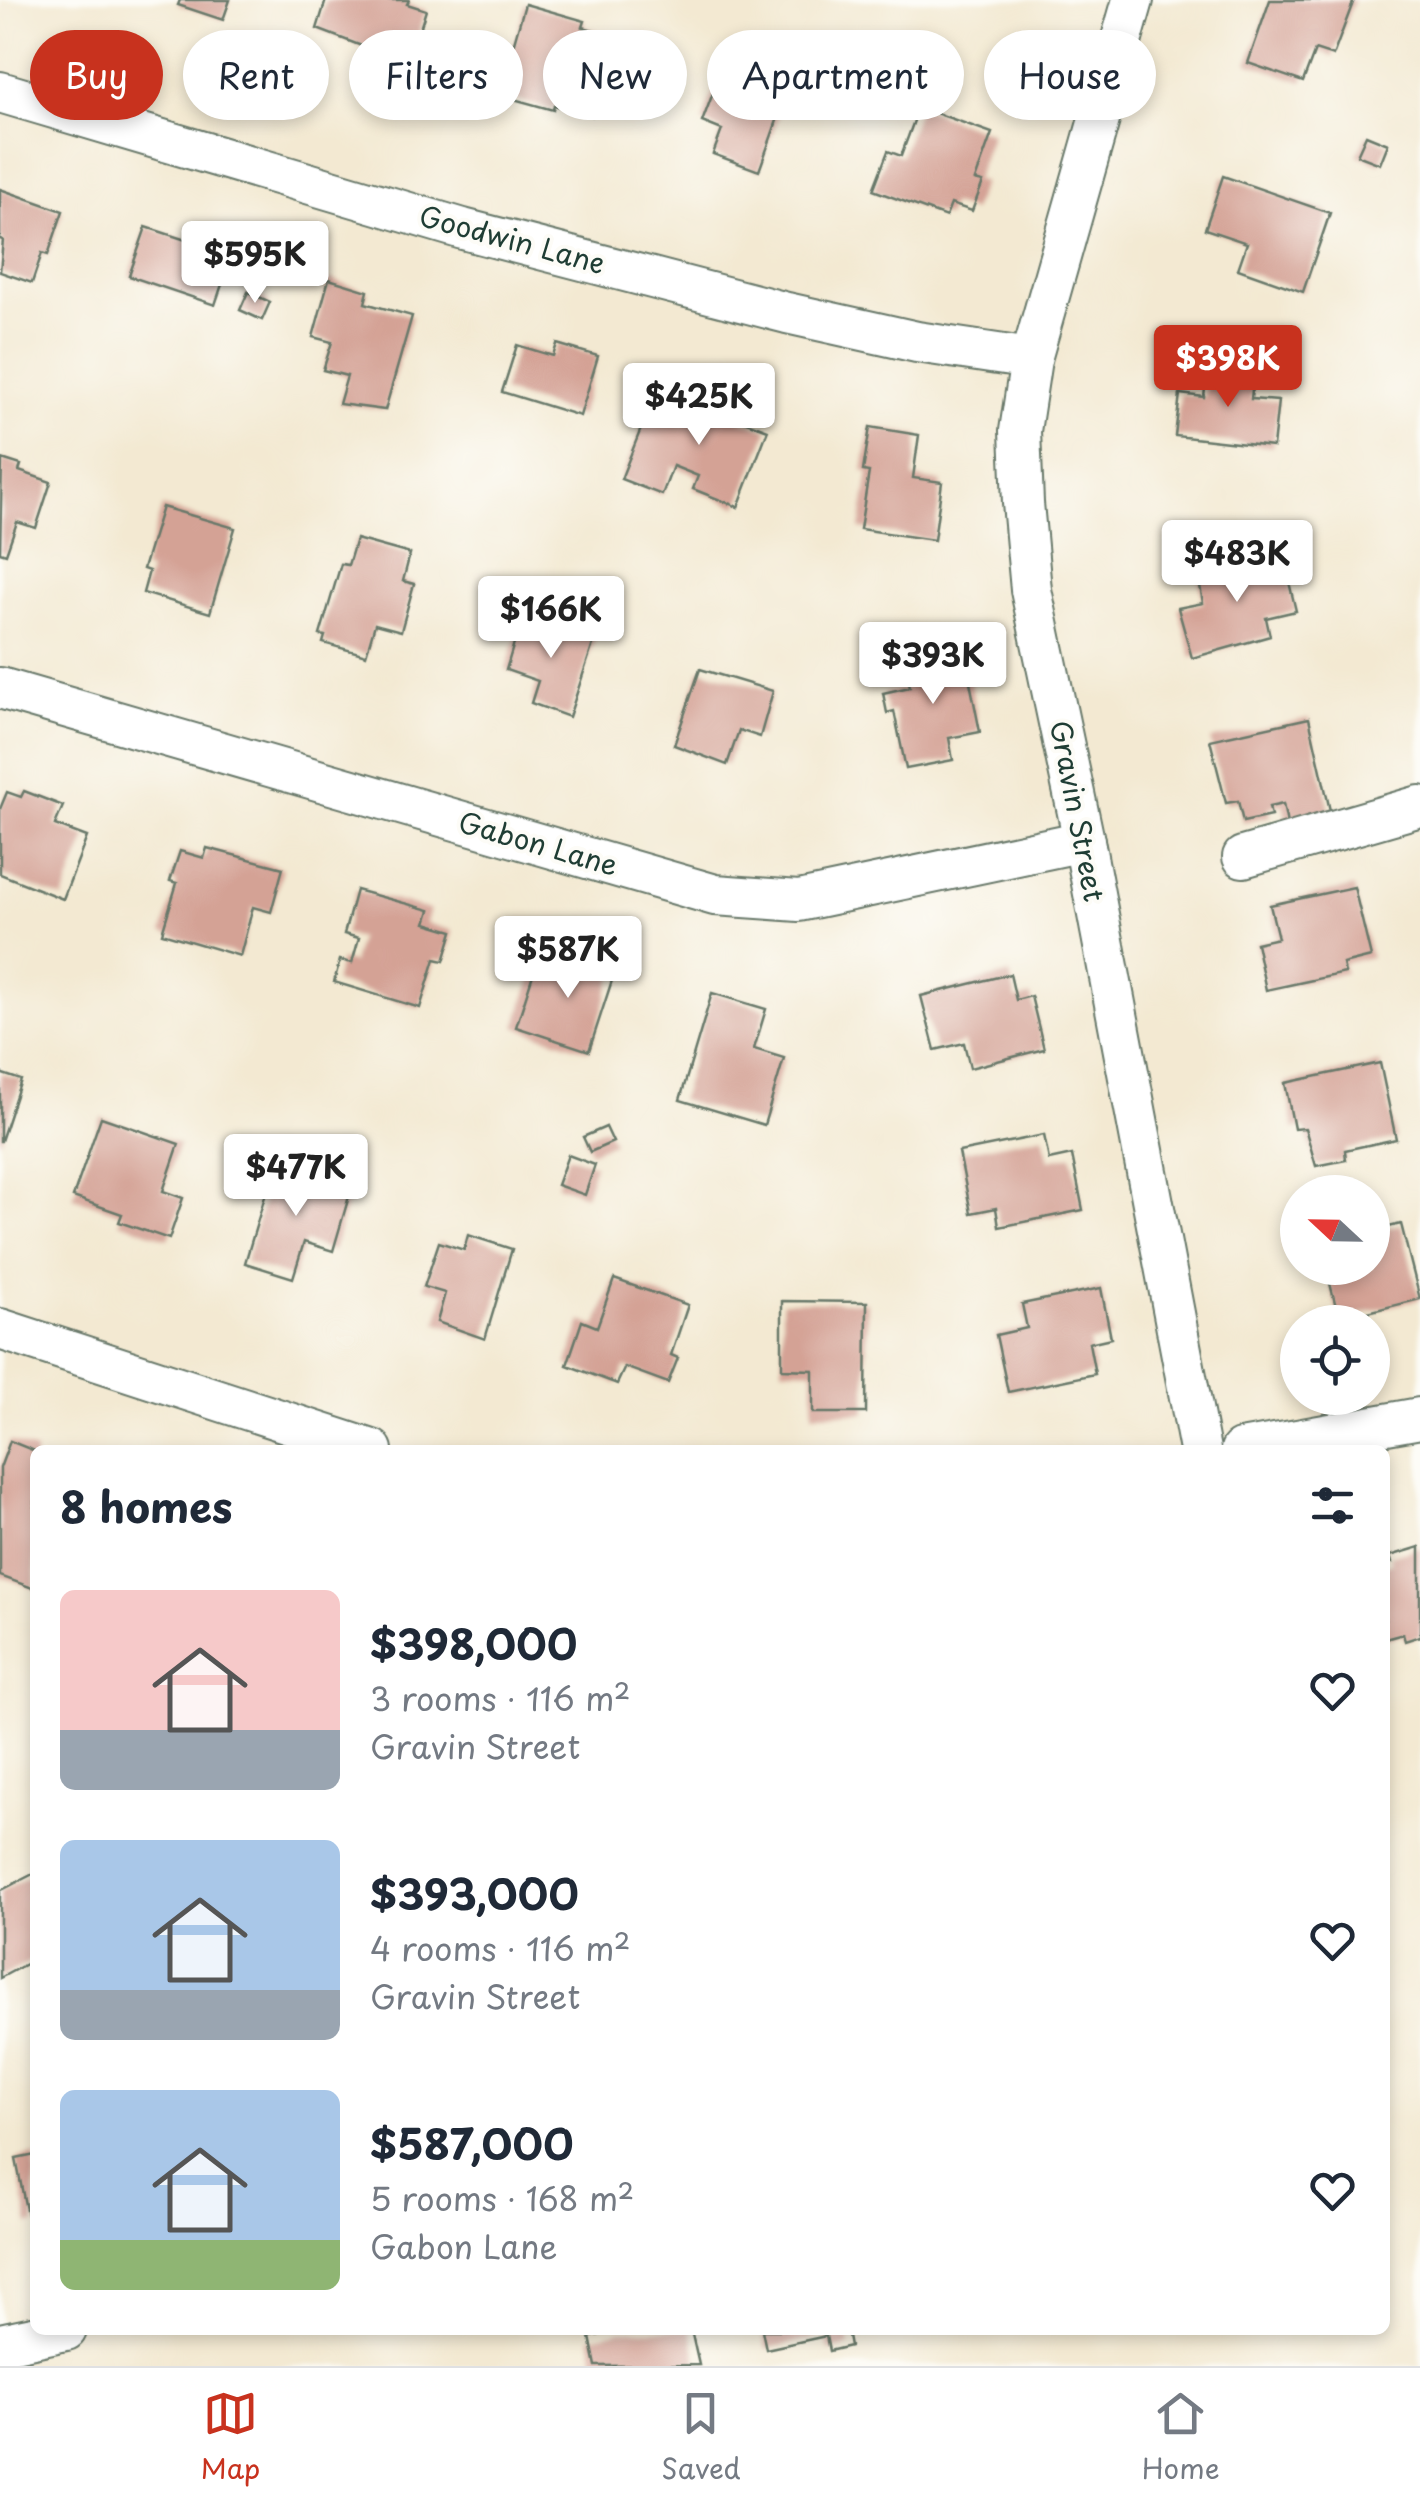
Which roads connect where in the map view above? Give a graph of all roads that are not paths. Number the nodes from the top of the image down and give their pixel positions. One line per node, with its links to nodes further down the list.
1 (1132, 0): 3 (street, Gravin Street)
2 (0, 92): 3 (street, Goodwin Lane)
3 (1030, 359): 6 (street, Gravin Street)
4 (0, 688): 6 (street, Gabon Lane)
5 (1420, 806): 7 (street)
6 (1084, 842): 11 (street, Gravin Street)
7 (1242, 856)
8 (0, 1329): 10 (street)
9 (1420, 1418): 12 (street)
10 (357, 1445)
11 (1199, 1445)
12 (1270, 1445)
13 (42, 2335): 14 (street)
14 (0, 2344)

